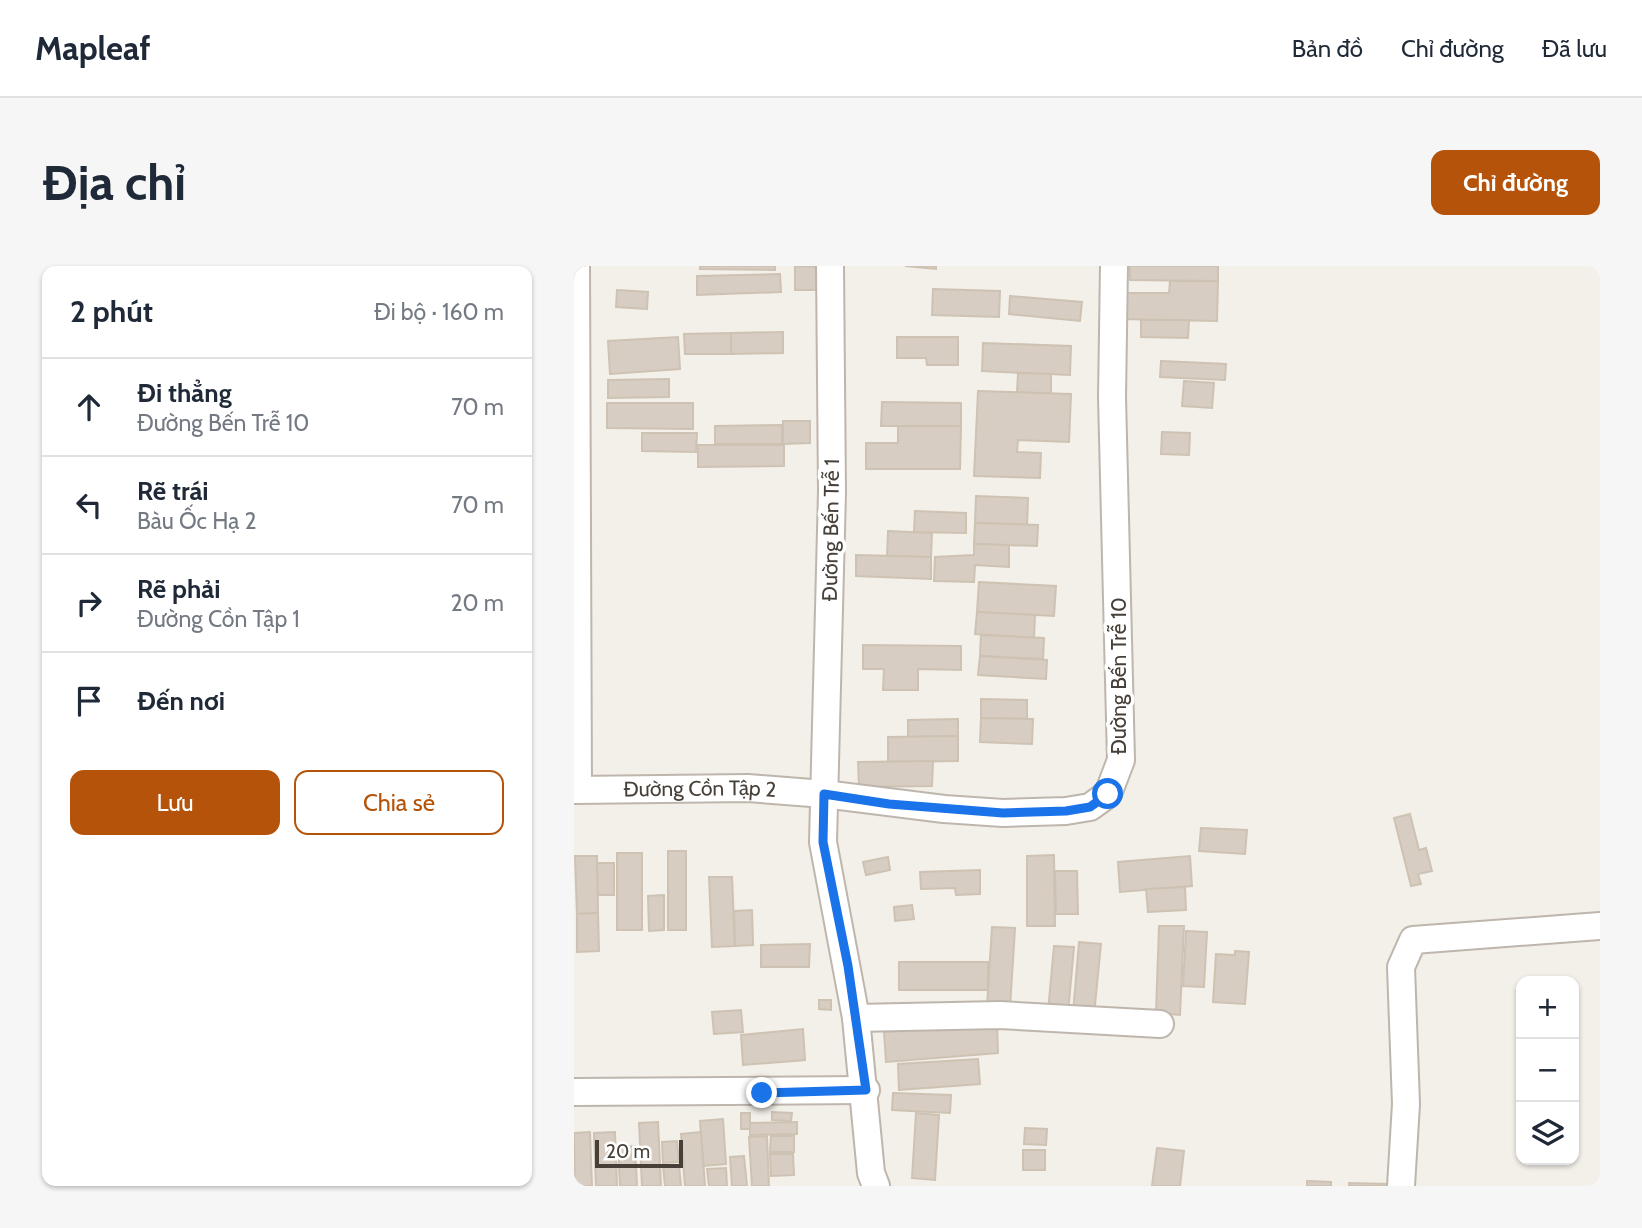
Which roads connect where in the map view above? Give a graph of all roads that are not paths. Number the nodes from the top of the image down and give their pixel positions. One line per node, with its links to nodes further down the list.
1 (576, 266): 4 (street)
2 (830, 266): 5 (street, Đường Bến Trễ 1)
3 (1114, 266): 5 (street, Đường Bến Trễ 10)
4 (576, 790): 5 (street, Đường Cồn Tập 2)
5 (824, 794): 7 (street, Đường Bến Trễ 1)
6 (1600, 926): 12 (street)
7 (856, 1018): 8 (street); 9 (street, Đường Bến Trễ 1)
8 (1160, 1024)
9 (866, 1090): 10 (street); 11 (street, Đường Bến Trễ 1)
10 (574, 1092)
11 (876, 1186)
12 (1401, 1186)

